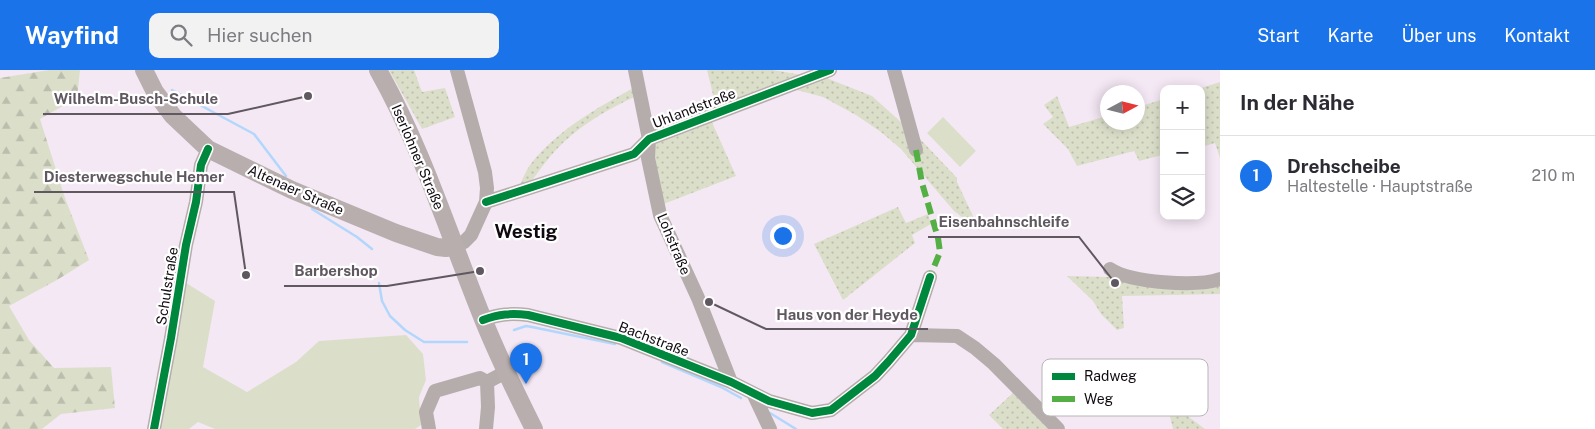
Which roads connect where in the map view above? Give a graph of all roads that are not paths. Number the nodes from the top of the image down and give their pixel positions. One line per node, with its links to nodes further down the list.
1 (144, 70): 8 (main road, Altenaer Straße)
2 (378, 70): 11 (main road, Iserlohner Straße)
3 (457, 70): 10 (street)
4 (635, 70): 7 (street, Lohstraße)
5 (830, 70): 7 (street, Uhlandstraße)
6 (894, 70): 9 (street)
7 (649, 139): 10 (street, Uhlandstraße); 19 (street, Lohstraße)
8 (208, 149): 11 (main road, Altenaer Straße); 23 (street, Schulstraße)
9 (916, 150)
10 (486, 202): 11 (street)
11 (454, 246): 15 (main road, Iserlohner Straße)
12 (1110, 269): 14 (street)
13 (930, 277): 16 (street)
14 (1220, 279)
15 (484, 320): 17 (main road, Iserlohner Straße); 19 (street, Bachstraße)
16 (911, 335): 20 (street, Bachstraße); 21 (street)
17 (506, 372): 18 (street); 26 (main road, Iserlohner Straße)
18 (487, 382): 24 (street); 25 (street)
19 (731, 382): 20 (street, Bachstraße)
20 (753, 393): 27 (street)
21 (1042, 413)
22 (1045, 416): 28 (street)
23 (154, 429)
24 (429, 429)
25 (486, 429)
26 (534, 429)
27 (770, 429)
28 (1058, 429)

